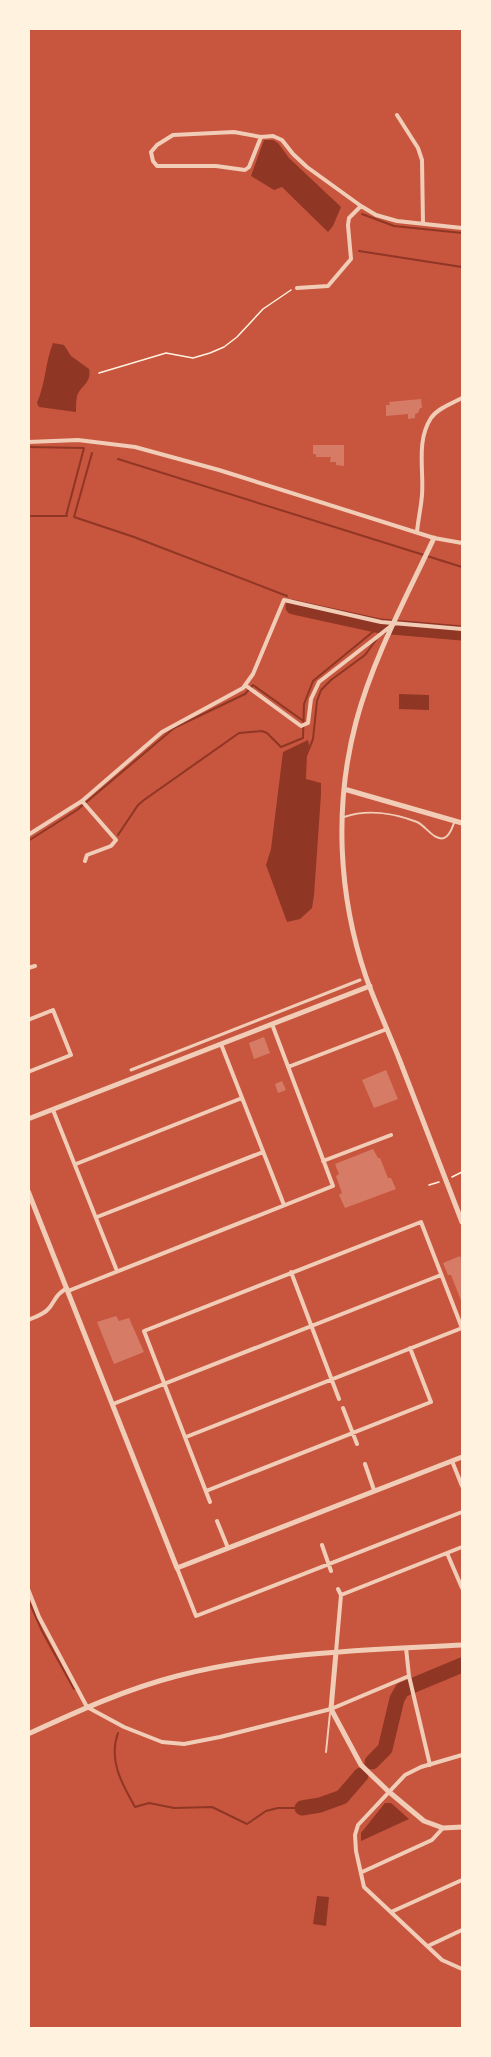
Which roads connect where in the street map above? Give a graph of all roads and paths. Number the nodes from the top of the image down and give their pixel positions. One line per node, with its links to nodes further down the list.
1 (397, 114): 4 (street)
2 (261, 137): 2 (street); 3 (street)
3 (361, 206): 4 (street); 6 (street)
4 (423, 224): 5 (street)
5 (462, 228)
6 (297, 288): 7 (path)
7 (99, 373)
8 (462, 398): 10 (street)
9 (28, 442): 10 (street)
10 (417, 532): 11 (street)
11 (435, 538): 12 (street); 13 (street)
12 (462, 543)
13 (394, 624): 14 (street); 15 (street); 15 (street); 16 (street)
14 (462, 629)
15 (245, 685): 17 (street)
16 (344, 789): 18 (street); 19 (street)
17 (82, 801): 21 (street); 22 (street)
18 (342, 818): 19 (lane); 26 (street)
19 (454, 820): 20 (street)
20 (462, 823)
21 (28, 835)
22 (84, 861)
23 (35, 966): 24 (street)
24 (28, 968)
25 (360, 980): 32 (street)
26 (370, 986): 28 (street); 29 (street)
27 (28, 1020): 33 (street)
28 (272, 1024): 30 (street); 31 (street)
29 (387, 1029): 31 (street); 44 (street)
30 (221, 1044): 34 (street); 35 (street)
31 (288, 1067): 39 (street)
32 (131, 1070)
33 (28, 1072)
34 (242, 1098): 38 (street); 40 (street)
35 (53, 1110): 36 (street); 40 (street)
36 (28, 1119)
37 (391, 1135): 39 (street)
38 (263, 1152): 42 (street); 43 (street)
39 (323, 1161): 42 (street)
40 (76, 1164): 43 (street)
41 (28, 1191): 48 (street)
42 (285, 1206): 45 (street)
43 (97, 1217): 45 (street)
44 (462, 1222)
45 (117, 1271): 48 (street)
46 (291, 1272): 47 (street); 50 (street); 54 (street)
47 (441, 1275): 50 (street); 51 (street)
48 (67, 1289): 49 (street); 56 (street)
49 (28, 1320)
50 (311, 1325): 53 (street); 54 (street)
51 (462, 1328): 52 (street)
52 (410, 1348): 53 (street); 58 (street)
53 (332, 1379): 55 (street); 59 (street)
54 (165, 1383): 56 (street); 59 (street)
55 (339, 1399)
56 (113, 1404): 75 (street)
57 (343, 1408): 58 (street)
58 (353, 1433): 60 (street); 66 (street)
59 (186, 1437): 66 (street)
60 (357, 1444)
61 (462, 1457): 62 (street)
62 (452, 1461): 64 (street); 65 (street)
63 (365, 1464): 65 (street)
64 (462, 1486)
65 (374, 1490): 72 (street)
66 (206, 1491): 67 (street)
67 (210, 1502)
68 (462, 1512): 74 (street)
69 (217, 1521): 72 (street)
70 (322, 1545): 74 (street)
71 (462, 1547): 73 (street)
72 (228, 1548): 75 (street)
73 (447, 1553): 77 (street); 80 (street)
74 (329, 1565): 75 (street); 76 (street)
75 (177, 1568)
76 (331, 1571)
77 (462, 1588)
78 (28, 1589): 85 (street)
79 (338, 1589): 80 (street)
80 (341, 1595): 83 (street)
81 (462, 1645): 82 (street)
82 (406, 1648): 83 (street); 84 (street)
83 (336, 1652): 85 (street); 86 (street)
84 (409, 1676): 86 (street); 90 (street)
85 (87, 1707): 86 (street); 87 (street)
86 (331, 1709): 88 (lane); 91 (street)
87 (28, 1734)
88 (326, 1752)
89 (462, 1755): 90 (street)
90 (430, 1765): 91 (street)
91 (388, 1791): 93 (street); 94 (street)
92 (462, 1827): 93 (street)
93 (443, 1828): 94 (street)
94 (362, 1872): 96 (street)
95 (462, 1880): 96 (street)
96 (391, 1912): 98 (street)
97 (462, 1930): 98 (street)
98 (428, 1946): 99 (street)
99 (462, 1969)

